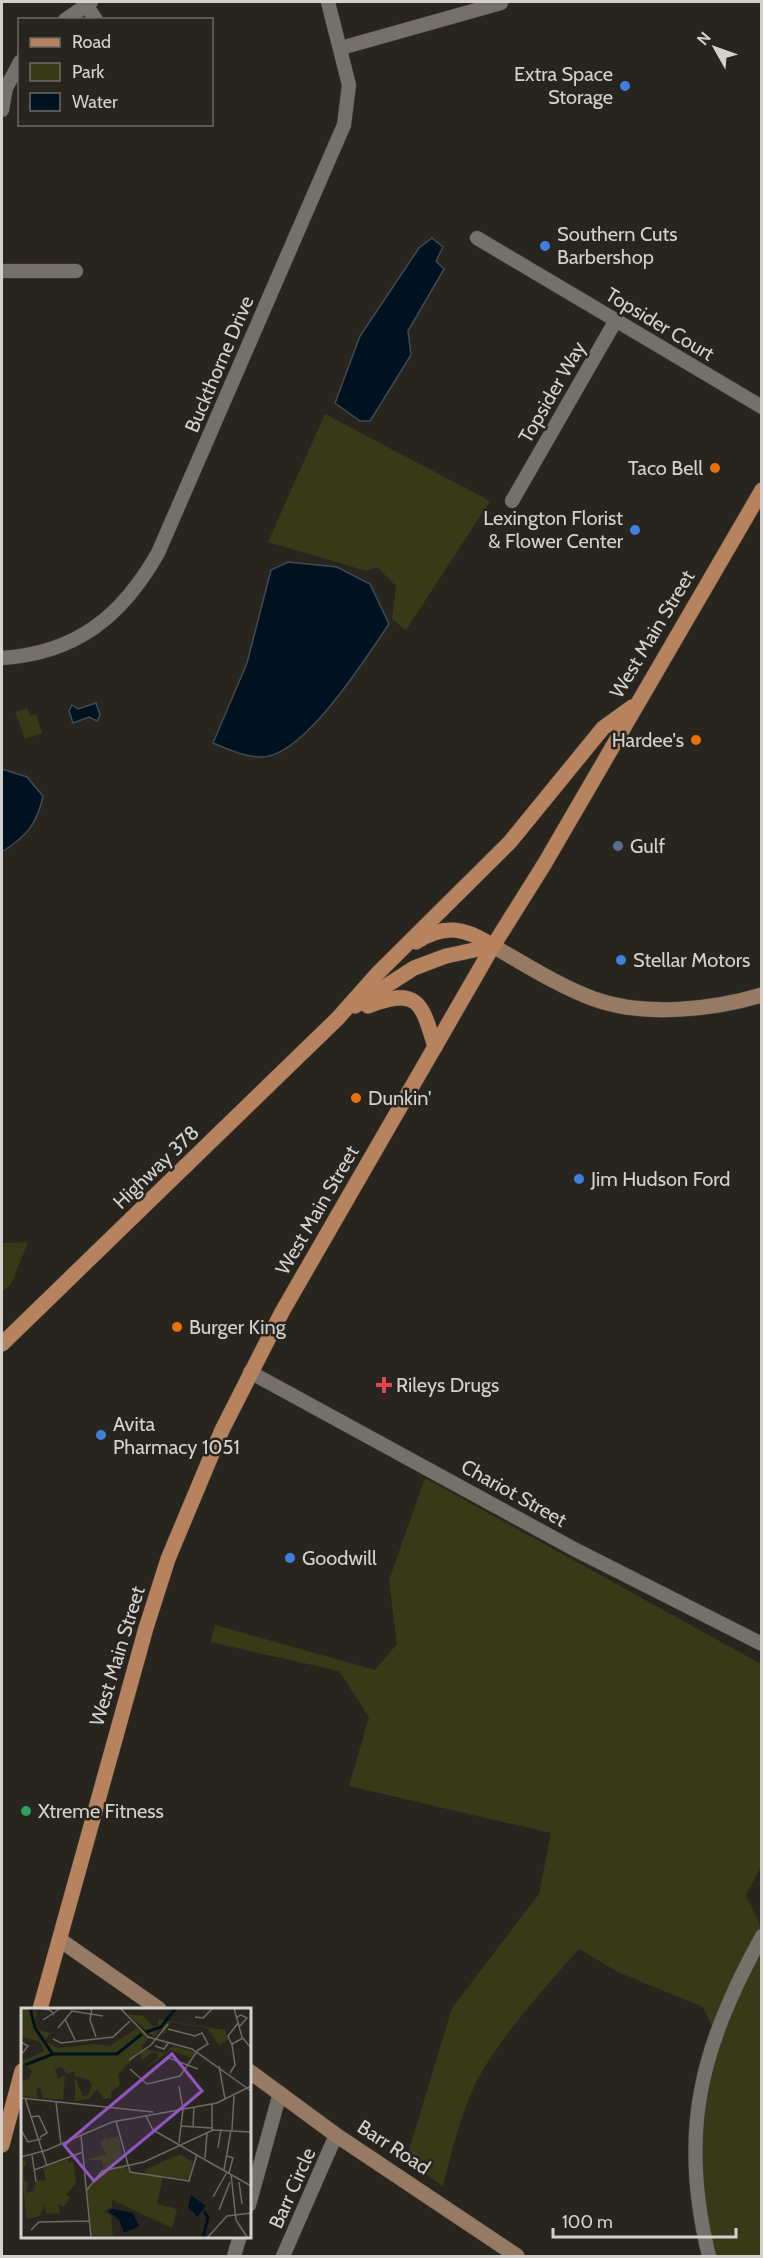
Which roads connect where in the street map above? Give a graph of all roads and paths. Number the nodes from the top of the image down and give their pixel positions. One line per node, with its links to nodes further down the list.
1 (328, 2): 6 (street, Buckthorne Drive)
2 (88, 3): 4 (street); 5 (street)
3 (501, 3): 6 (street)
4 (68, 18)
5 (95, 18)
6 (341, 48): 16 (street, Buckthorne Drive)
7 (18, 66): 8 (street)
8 (2, 110)
9 (477, 238): 12 (street, Topsider Court)
10 (2, 271): 11 (street)
11 (76, 271)
12 (616, 320): 13 (street, Topsider Court); 15 (street, Topsider Way)
13 (762, 407)
14 (762, 490): 17 (main road, West Main Street)
15 (512, 501)
16 (2, 658)
17 (634, 705): 18 (main road, West Main Street); 19 (main road)
18 (493, 946): 19 (main road); 20 (street); 21 (main road); 22 (main road, West Main Street)
19 (400, 952): 21 (main road)
20 (762, 994)
21 (338, 1018): 22 (main road); 23 (main road, Highway 378)
22 (435, 1047): 24 (main road, West Main Street)
23 (2, 1344)
24 (250, 1372): 25 (street, Chariot Street); 27 (main road, West Main Street)
25 (762, 1644)
26 (762, 1936): 40 (street)
27 (60, 1940): 28 (main road, West Main Street); 29 (street)
28 (40, 2008)
29 (158, 2008)
30 (250, 2073): 32 (street, Barr Road)
31 (21, 2075): 34 (main road)
32 (280, 2093): 33 (street, Barr Road); 35 (street)
33 (336, 2134): 38 (street, Barr Circle); 39 (street, Barr Road)
34 (2, 2145)
35 (250, 2201)
36 (239, 2237): 37 (street)
37 (234, 2256)
38 (283, 2256)
39 (518, 2256)
40 (709, 2256)

